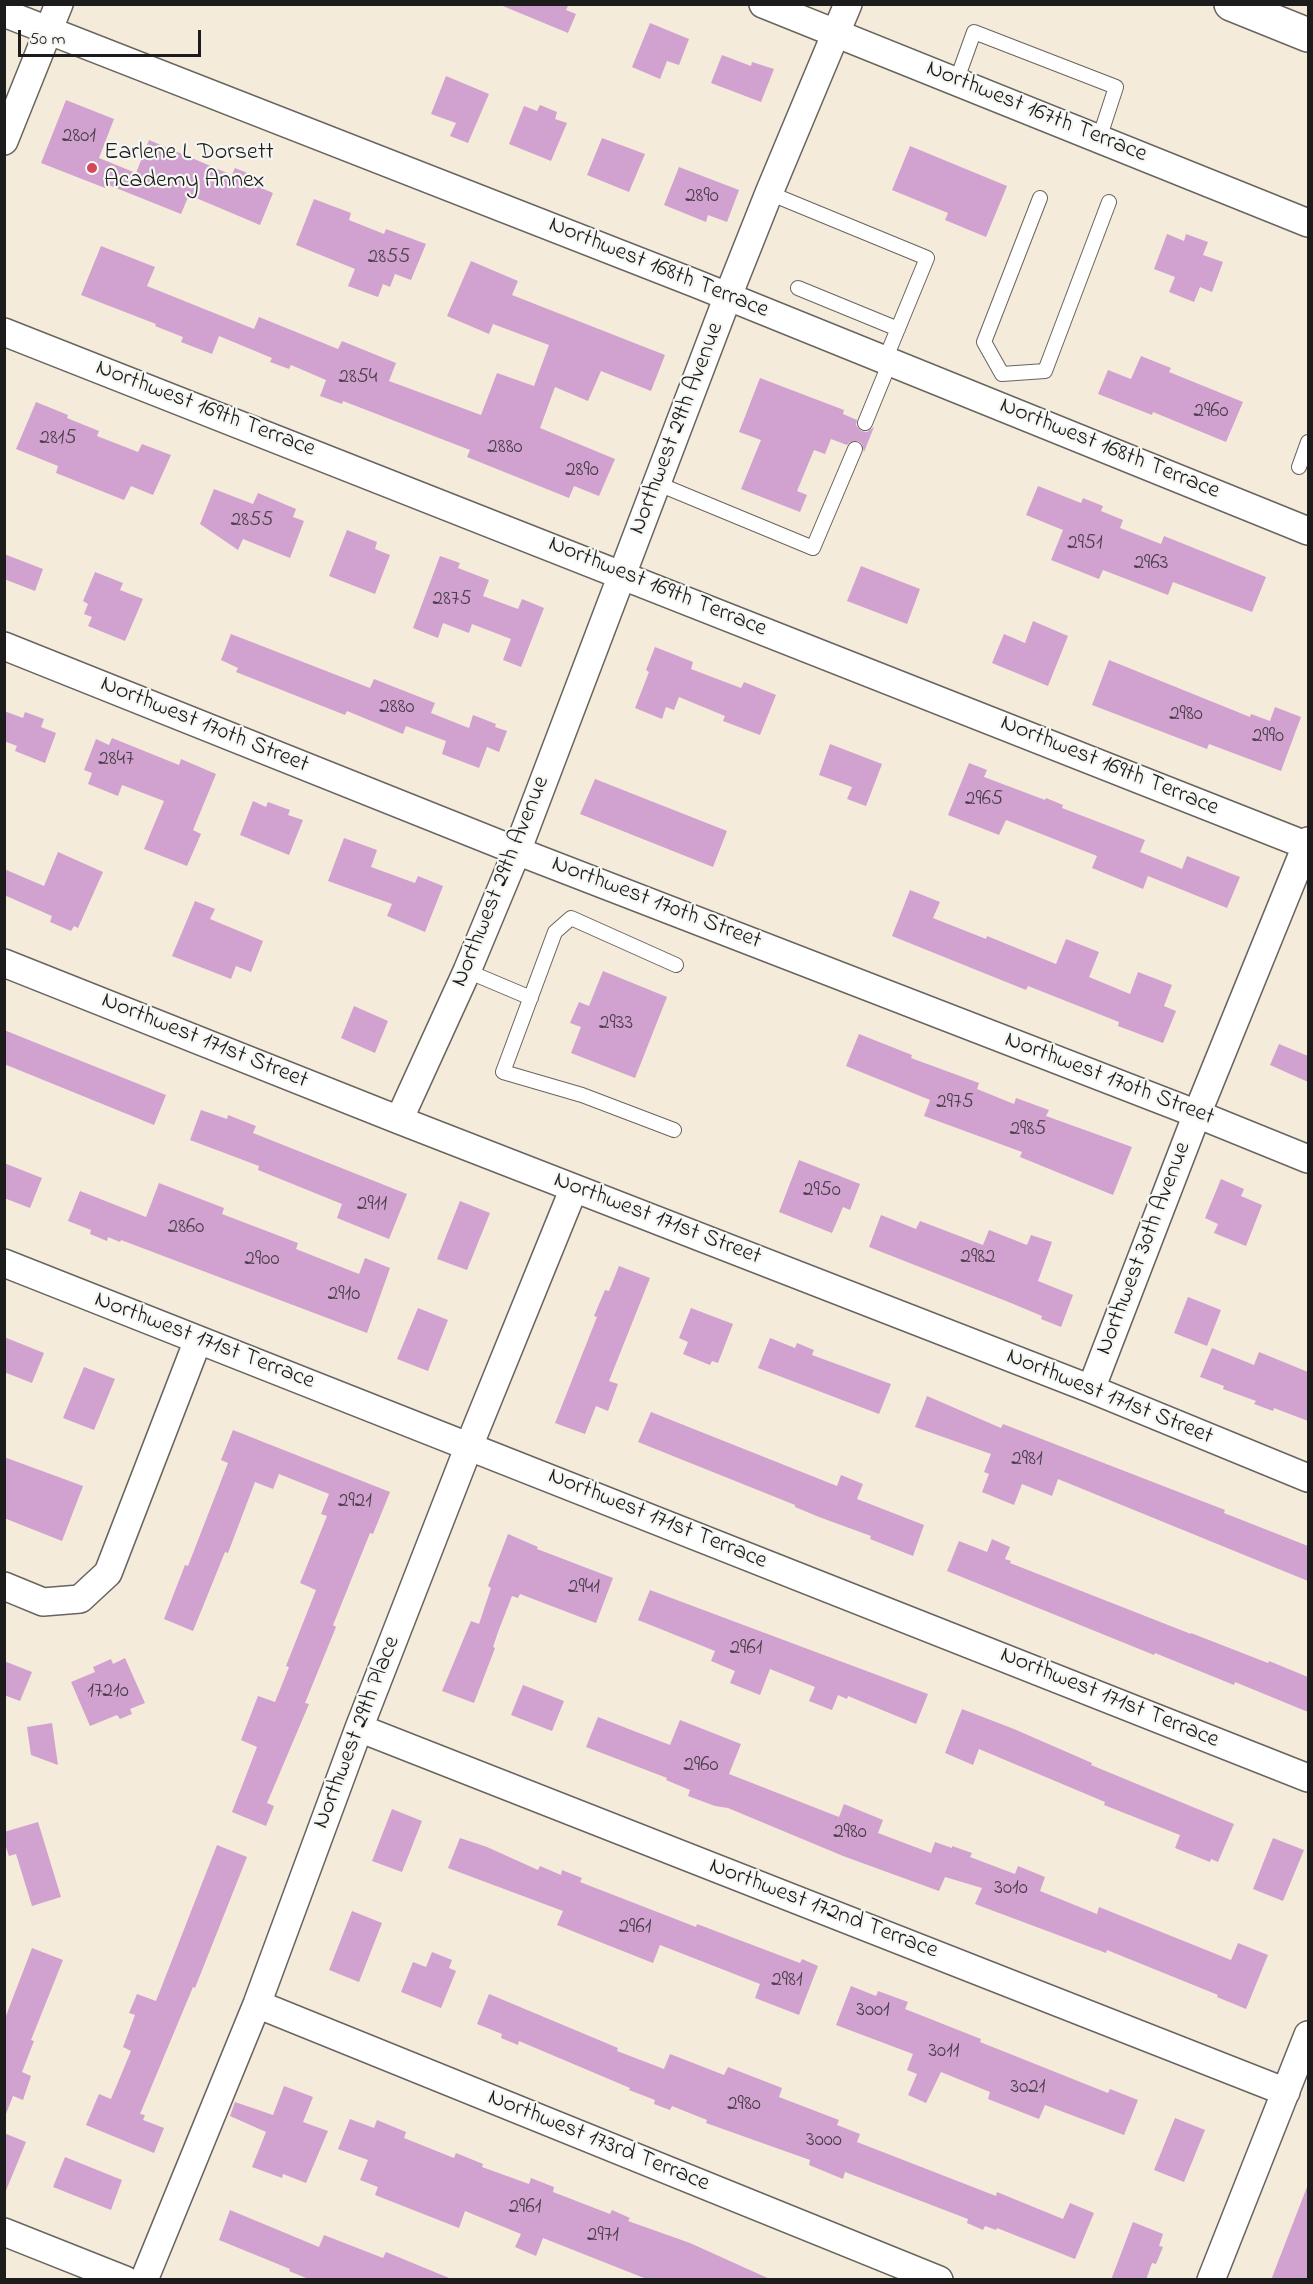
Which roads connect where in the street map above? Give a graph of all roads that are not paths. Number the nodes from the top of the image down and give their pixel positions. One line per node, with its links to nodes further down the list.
1 (59, 4): 6 (street)
2 (763, 4): 7 (street, Northwest 167th Terrace)
3 (848, 4): 7 (street, Northwest 29th Avenue)
4 (1231, 4): 8 (street)
5 (4, 13): 6 (street, Northwest 168th Terrace)
6 (49, 30): 11 (street); 17 (street, Northwest 168th Terrace)
7 (837, 34): 9 (street, Northwest 167th Terrace); 12 (street, Northwest 29th Avenue)
8 (1308, 35)
9 (956, 82): 10 (street, Northwest 167th Terrace); 10 (lane)
10 (1099, 139): 15 (street, Northwest 167th Terrace)
11 (4, 141)
12 (769, 193): 17 (street, Northwest 29th Avenue); 18 (lane)
13 (1040, 198): 21 (lane)
14 (1109, 202): 21 (lane)
15 (1308, 223)
16 (798, 288): 18 (lane)
17 (728, 296): 20 (street, Northwest 168th Terrace); 26 (street, Northwest 29th Avenue)
18 (898, 329): 20 (lane)
19 (4, 332): 28 (street, Northwest 169th Terrace)
20 (888, 361): 21 (street, Northwest 168th Terrace); 22 (lane)
21 (997, 388): 27 (street, Northwest 168th Terrace)
22 (865, 423)
23 (1308, 442): 25 (lane)
24 (855, 449): 26 (lane)
25 (1299, 467)
26 (656, 483): 28 (street, Northwest 29th Avenue)
27 (1308, 531)
28 (623, 575): 30 (street, Northwest 169th Terrace); 31 (street, Northwest 29th Avenue)
29 (4, 646): 31 (street, Northwest 170th Street)
30 (1308, 844): 36 (street, Northwest 30th Avenue)
31 (517, 851): 34 (street, Northwest 29th Avenue); 36 (street, Northwest 170th Street)
32 (4, 963): 37 (street, Northwest 171st Street)
33 (676, 965): 35 (lane)
34 (467, 971): 35 (lane); 37 (street, Northwest 29th Avenue)
35 (531, 998): 38 (lane)
36 (1197, 1114): 39 (street, Northwest 170th Street); 43 (street, Northwest 30th Avenue)
37 (399, 1120): 40 (street, Northwest 171st Street)
38 (674, 1130)
39 (1308, 1160)
40 (574, 1188): 43 (street, Northwest 171st Street); 44 (street, Northwest 29th Place)
41 (4, 1263): 42 (street, Northwest 171st Terrace)
42 (198, 1340): 44 (street, Northwest 171st Terrace); 46 (street)
43 (1091, 1389): 45 (street, Northwest 171st Street)
44 (469, 1446): 47 (street, Northwest 29th Place); 48 (street, Northwest 171st Terrace)
45 (1308, 1478)
46 (4, 1586)
47 (359, 1728): 49 (street, Northwest 29th Place); 51 (street, Northwest 172nd Terrace)
48 (1308, 1778)
49 (257, 2004): 54 (street, Northwest 29th Place); 55 (street, Northwest 173rd Terrace)
50 (1308, 2035): 51 (street)
51 (1286, 2092): 56 (street)
52 (4, 2232): 53 (street)
53 (125, 2280)
54 (144, 2280)
55 (939, 2280)
56 (1211, 2280)

